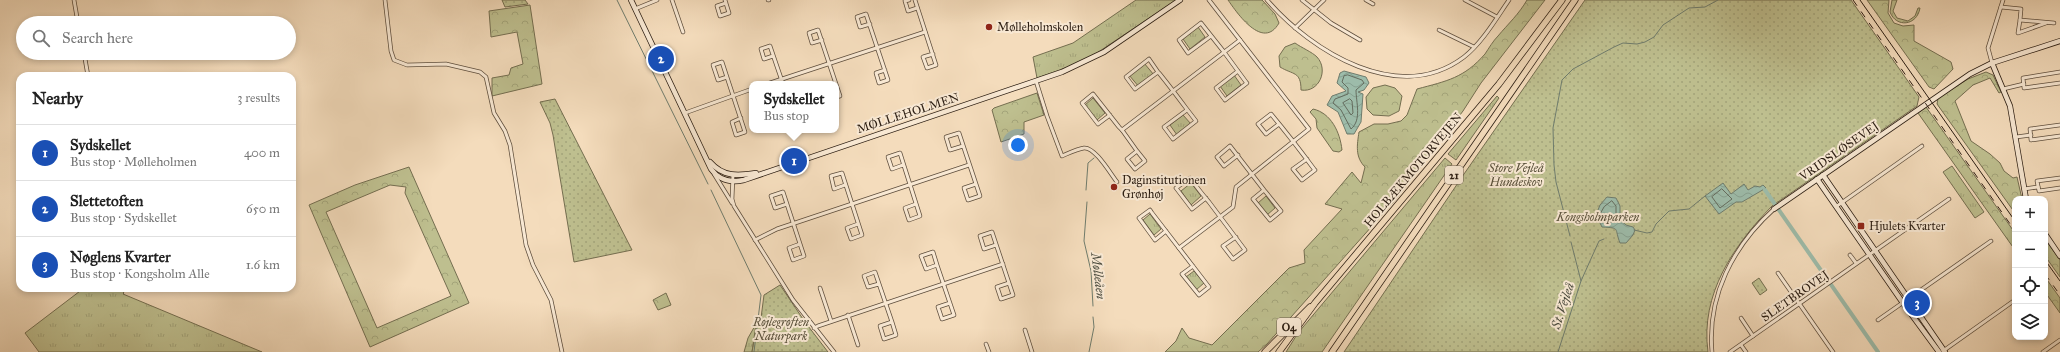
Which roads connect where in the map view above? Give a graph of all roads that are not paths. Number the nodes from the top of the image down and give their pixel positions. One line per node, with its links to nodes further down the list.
1 (74, 0): 25 (street)
2 (385, 0): 151 (street)
3 (631, 0): 23 (street)
4 (657, 0): 23 (street)
5 (672, 0): 33 (street)
6 (909, 0): 22 (street)
7 (915, 0): 22 (street)
8 (1180, 0): 57 (street, MØLLEHOLMEN)
9 (1209, 0): 37 (street)
10 (1267, 0): 31 (street)
11 (1302, 0): 24 (street)
12 (1324, 0): 24 (street)
13 (1366, 0): 20 (street)
14 (1465, 0): 26 (street)
15 (1509, 0): 26 (street)
16 (1562, 0): 136 (highway, HOLBÆKMOTORVEJEN / 21)
17 (1575, 0): 157 (highway, 21)
18 (2003, 0): 21 (street)
19 (726, 1): 19 (street)
20 (1373, 4)
21 (2002, 7): 27 (street); 46 (street)
22 (918, 8): 34 (street)
23 (635, 9): 65 (street)
24 (1313, 10): 31 (street); 38 (street)
25 (77, 16)
26 (1497, 17): 41 (street)
27 (2020, 20): 28 (street); 28 (street)
28 (2048, 22): 29 (street)
29 (2054, 23)
30 (870, 24): 30 (street); 40 (street)
31 (1295, 28): 41 (street)
32 (1439, 30): 41 (street)
33 (683, 32)
34 (925, 32): 40 (street); 43 (street)
35 (1211, 36): 35 (street); 42 (street)
36 (822, 40): 36 (street); 47 (street)
37 (1240, 40): 42 (street); 74 (street)
38 (1360, 40)
39 (2060, 41): 46 (street, VRIDSLØSEVEJ)
40 (878, 48): 47 (street); 48 (street)
41 (1474, 48)
42 (1224, 52): 49 (street); 62 (street)
43 (933, 54): 43 (street)
44 (774, 56): 44 (street); 54 (street)
45 (85, 60): 50 (street)
46 (1992, 63): 60 (street); 87 (street, VRIDSLØSEVEJ)
47 (829, 64): 54 (street); 56 (street)
48 (885, 70): 48 (street)
49 (1238, 71): 49 (street)
50 (87, 72)
51 (1158, 72): 51 (street); 62 (street)
52 (2060, 72): 59 (street)
53 (727, 77): 53 (street); 63 (street)
54 (781, 79): 55 (street)
55 (775, 81)
56 (834, 81)
57 (1036, 81): 84 (street, MØLLEHOLMEN); 91 (street)
58 (2060, 83): 59 (street)
59 (2024, 84): 60 (street)
60 (2003, 89): 73 (street)
61 (749, 90): 63 (street)
62 (1173, 91): 64 (street); 70 (street)
63 (733, 95): 65 (street); 67 (street)
64 (1187, 110): 64 (street)
65 (685, 113): 78 (street)
66 (1110, 115): 66 (street); 70 (street)
67 (741, 118): 67 (street)
68 (1279, 124): 68 (street); 74 (street)
69 (2060, 125): 71 (street)
70 (1122, 130): 77 (street)
71 (2031, 134): 72 (street); 73 (street)
72 (2060, 136)
73 (2016, 137): 97 (street)
74 (1293, 142): 80 (street); 85 (street)
75 (963, 146): 75 (street); 82 (street)
76 (1922, 146): 102 (street)
77 (1137, 150): 77 (street)
78 (705, 154): 83 (street); 86 (street)
79 (1238, 156): 79 (street); 85 (street)
80 (1306, 159): 80 (street)
81 (903, 165): 81 (street); 92 (street)
82 (969, 165): 92 (street); 93 (street)
83 (714, 172): 90 (street); 106 (street)
84 (764, 172): 86 (street, MØLLEHOLMEN); 90 (street, MØLLEHOLMEN)
85 (1252, 174): 98 (street); 109 (street)
86 (733, 175): 90 (street)
87 (1823, 175): 89 (street, VRIDSLØSEVEJ); 102 (street)
88 (2060, 178): 95 (street)
89 (1817, 179): 107 (street); 108 (street, VRIDSLØSEVEJ)
90 (733, 181): 106 (street)
91 (1117, 182)
92 (910, 184): 104 (street); 105 (street)
93 (976, 184): 93 (street)
94 (845, 185): 94 (street); 104 (street)
95 (2038, 186): 96 (street); 97 (street)
96 (2060, 188)
97 (2023, 189): 99 (street)
98 (1264, 190): 98 (street)
99 (2025, 196)
100 (1206, 198): 100 (street); 109 (street)
101 (1949, 199): 120 (street, SLETBROVEJ)
102 (1842, 203): 107 (street); 120 (street)
103 (787, 204): 103 (street); 110 (street)
104 (851, 204): 110 (street); 111 (street)
105 (916, 204): 105 (street)
106 (734, 206): 115 (street)
107 (1837, 206): 120 (street)
108 (1774, 209): 158 (street, VRIDSLØSEVEJ)
109 (1220, 216): 113 (street); 119 (street)
110 (794, 224): 115 (street); 117 (street)
111 (858, 224): 111 (street)
112 (1166, 231): 112 (street); 119 (street)
113 (1236, 237): 113 (street)
114 (2048, 238): 122 (street)
115 (755, 240): 144 (street)
116 (1991, 241): 132 (street)
117 (800, 244): 117 (street)
118 (996, 245): 118 (street); 124 (street)
119 (1179, 248): 126 (street)
120 (1872, 252): 123 (street, SLETBROVEJ); 132 (street); 137 (street)
121 (1850, 255): 123 (street)
122 (2060, 256)
123 (1856, 263): 138 (street, SLETBROVEJ)
124 (1002, 264): 128 (street); 129 (street)
125 (937, 265): 125 (street); 128 (street)
126 (1193, 266): 126 (street)
127 (1778, 273): 138 (street)
128 (943, 283): 134 (street); 135 (street)
129 (1009, 283): 129 (street)
130 (879, 284): 130 (street); 134 (street)
131 (820, 288): 142 (street)
132 (1909, 299): 137 (street); 162 (street)
133 (2012, 302): 162 (street)
134 (885, 303): 139 (street); 143 (street)
135 (950, 303): 135 (street)
136 (1315, 303): 155 (highway, O4); 156 (highway, HOLBÆKMOTORVEJEN / 21)
137 (1902, 303): 141 (street); 162 (street)
138 (1799, 304): 146 (street, SLETBROVEJ); 161 (street)
139 (848, 315): 142 (street); 149 (street)
140 (1741, 318): 146 (street)
141 (1878, 320)
142 (831, 321): 144 (street)
143 (892, 322): 143 (street)
144 (814, 328): 152 (street)
145 (1025, 330): 154 (street)
146 (1753, 336): 150 (street, SLETBROVEJ)
147 (2060, 340): 163 (street)
148 (986, 344): 153 (street)
149 (858, 345)
150 (1741, 345): 159 (street, SLETBROVEJ); 160 (street)
151 (562, 352)
152 (834, 352)
153 (989, 352)
154 (1032, 352)
155 (1265, 352)
156 (1279, 352)
157 (1332, 352)
158 (1712, 352)
159 (1730, 352)
160 (1746, 352)
161 (1833, 352)
162 (1943, 352)
163 (2043, 352)

